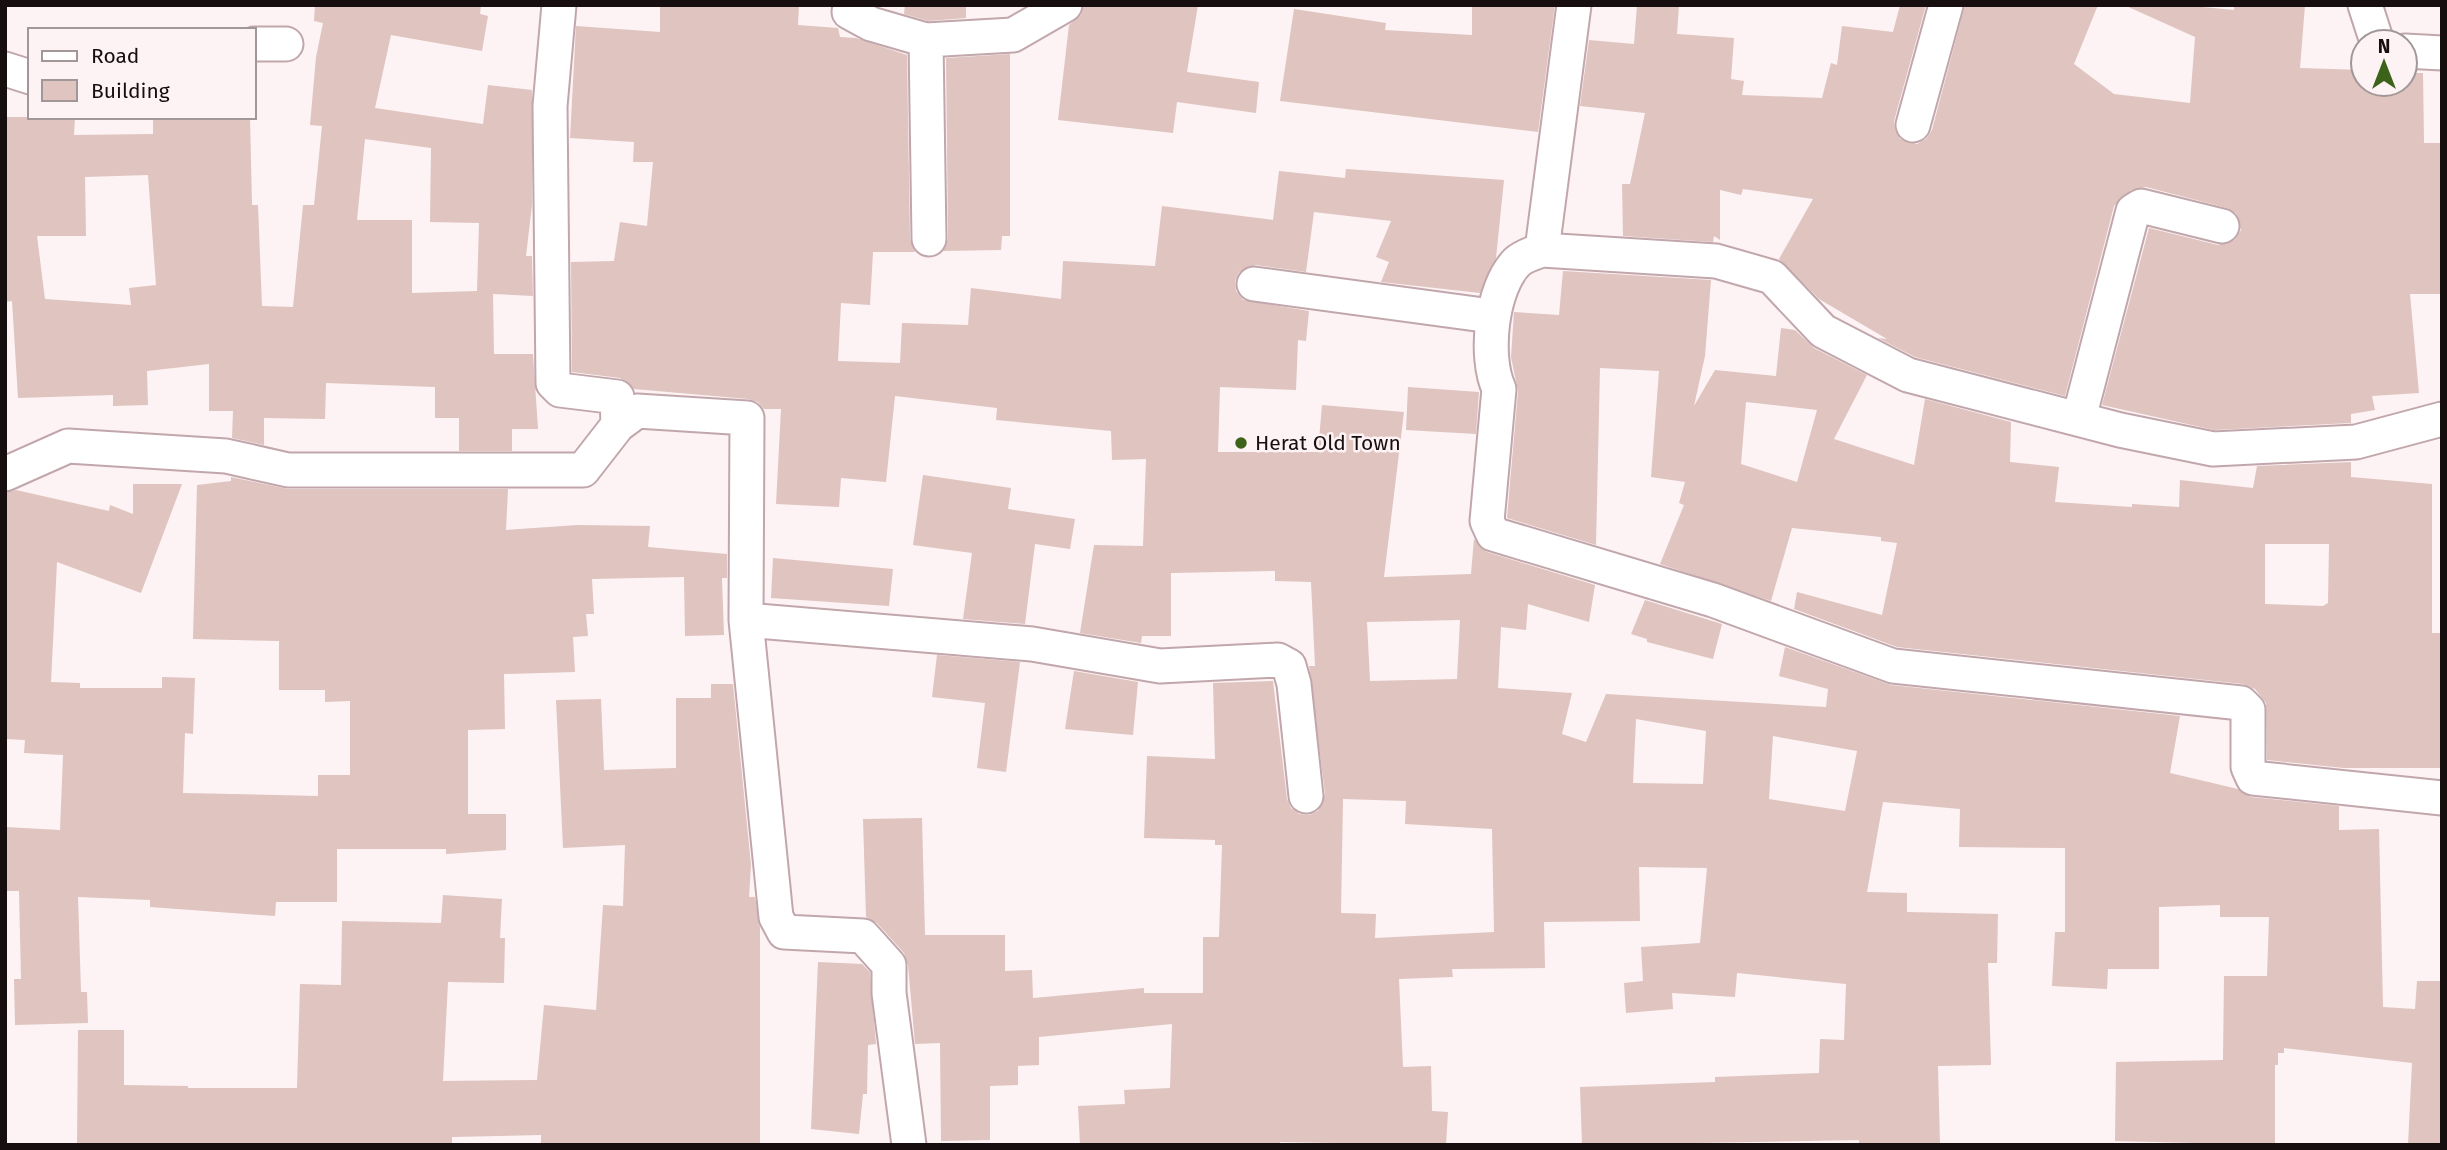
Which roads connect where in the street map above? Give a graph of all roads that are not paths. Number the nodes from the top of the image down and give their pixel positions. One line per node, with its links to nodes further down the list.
1 (559, 5): 21 (street)
2 (850, 5): 8 (street)
3 (1065, 5): 8 (street)
4 (1574, 5): 16 (street)
5 (1945, 5): 13 (street)
6 (2365, 5): 7 (street)
7 (2372, 28)
8 (926, 40): 15 (street)
9 (2419, 52): 10 (street)
10 (2442, 53)
11 (5, 69): 12 (street)
12 (28, 76)
13 (1913, 125)
14 (2222, 226): 19 (street)
15 (929, 239)
16 (1542, 250): 18 (street); 19 (street)
17 (1254, 284): 18 (street)
18 (1492, 316): 25 (street)
19 (2079, 418): 20 (street)
20 (2442, 419)
21 (618, 425): 22 (street); 23 (street)
22 (5, 474)
23 (746, 620): 24 (street); 26 (street)
24 (1306, 796)
25 (2442, 797)
26 (909, 1145)

